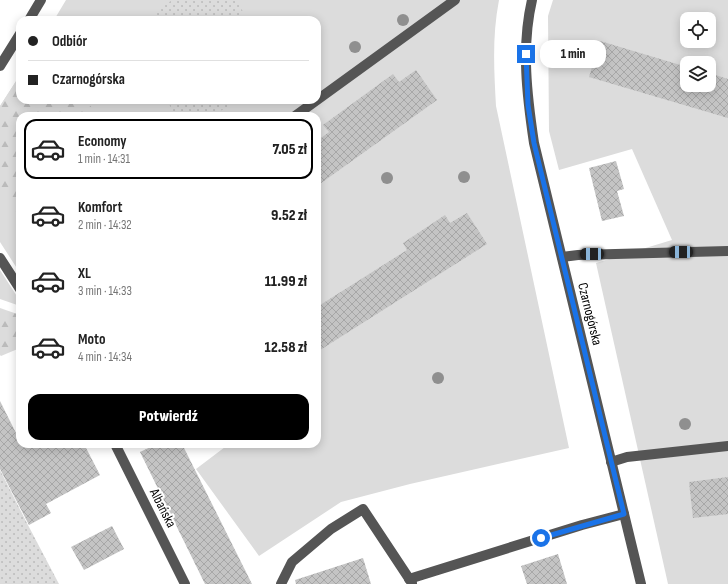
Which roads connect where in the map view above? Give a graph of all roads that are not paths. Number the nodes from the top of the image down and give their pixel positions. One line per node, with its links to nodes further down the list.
1 (41, 0): 4 (street)
2 (455, 0): 7 (street)
3 (532, 0): 11 (street, Czarnogórska)
4 (31, 16)
5 (16, 40): 6 (street)
6 (0, 66)
7 (321, 97)
8 (312, 104): 9 (street)
9 (301, 112)
10 (728, 251): 11 (street)
11 (562, 257): 16 (street, Czarnogórska)
12 (0, 258): 13 (street)
13 (16, 283)
14 (728, 446): 16 (street)
15 (117, 448): 19 (street, Albańska)
16 (611, 462): 17 (street, Czarnogórska)
17 (624, 514): 18 (street); 21 (street, Czarnogórska)
18 (411, 581): 20 (street)
19 (186, 584)
20 (280, 584)
21 (641, 584)

